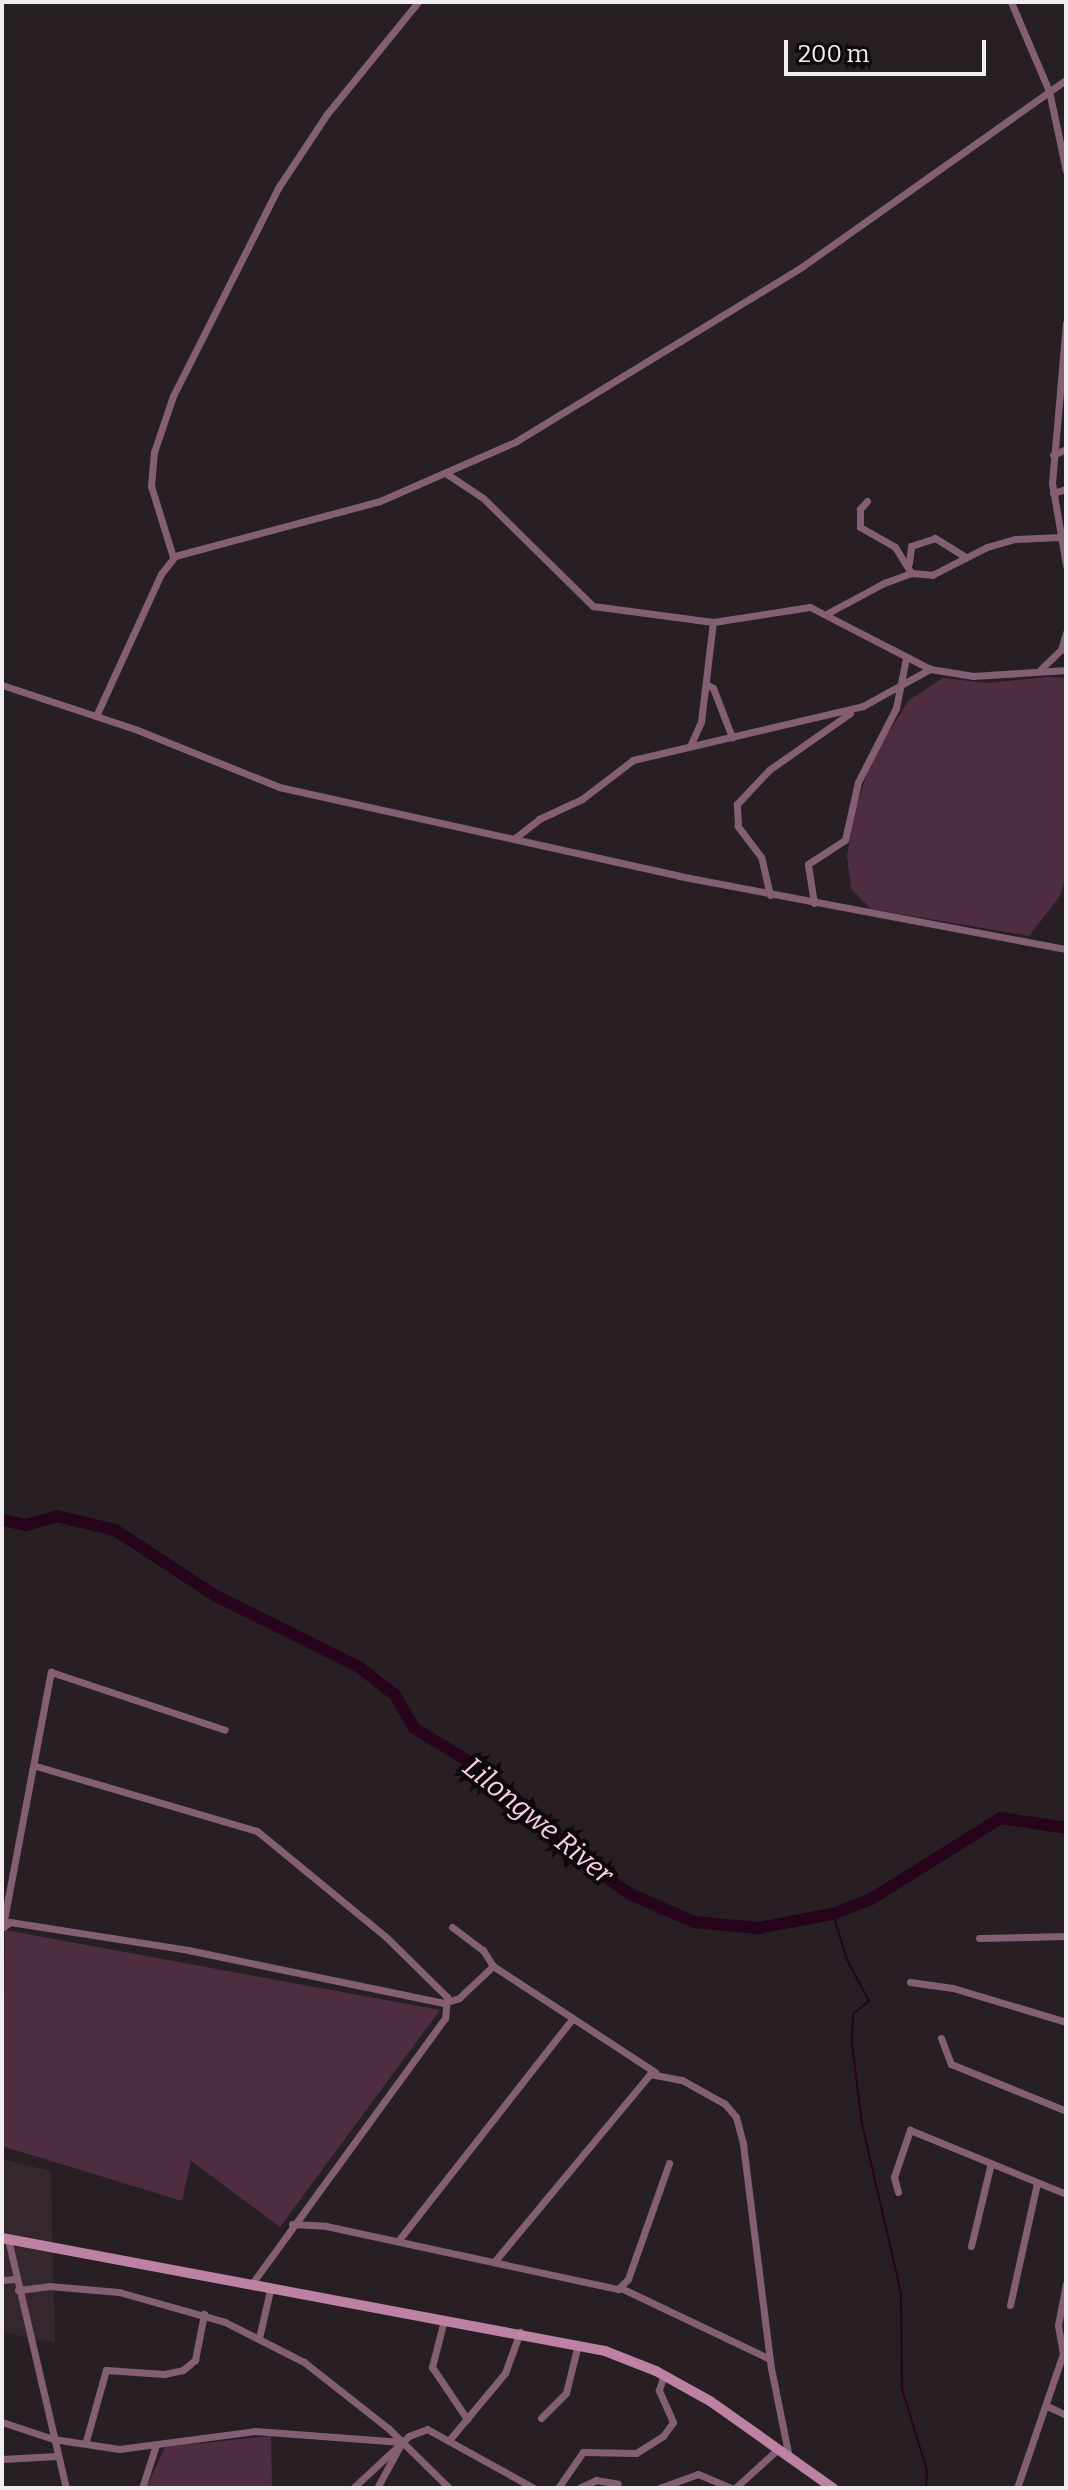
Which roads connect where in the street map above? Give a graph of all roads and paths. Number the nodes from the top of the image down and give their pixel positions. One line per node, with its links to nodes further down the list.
1 (418, 2): 14 (street)
2 (1011, 2): 4 (street)
3 (1066, 80): 4 (street)
4 (1049, 91): 5 (street); 9 (street)
5 (1066, 171)
6 (1066, 323): 8 (street)
7 (1066, 449): 8 (street)
8 (1053, 455): 11 (street)
9 (447, 474): 14 (street); 20 (street)
10 (1066, 489): 11 (street)
11 (1053, 493): 13 (street)
12 (867, 501): 16 (street)
13 (1061, 537): 15 (street); 17 (street)
14 (173, 557): 30 (street)
15 (966, 557): 16 (street); 18 (street)
16 (909, 563): 18 (street)
17 (1066, 565)
18 (911, 573): 19 (street)
19 (828, 613): 20 (street); 22 (street)
20 (713, 622): 26 (street)
21 (1066, 633): 25 (street)
22 (906, 658): 23 (street); 28 (street)
23 (930, 669): 25 (street); 28 (street)
24 (1066, 670): 25 (street)
25 (1038, 671)
26 (706, 684): 31 (street); 32 (street)
27 (2, 685): 30 (street)
28 (901, 685): 29 (street); 35 (street)
29 (863, 706): 31 (street); 34 (street)
30 (96, 716): 33 (street)
31 (732, 737): 32 (street)
32 (691, 745): 33 (street)
33 (515, 838): 34 (street)
34 (770, 895): 35 (street)
35 (814, 903): 36 (street)
36 (1066, 949)
37 (225, 1730): 38 (street)
38 (36, 1766): 39 (street); 45 (street)
39 (2, 1927): 45 (street)
40 (452, 1927): 43 (street)
41 (1066, 1936): 42 (street)
42 (979, 1938)
43 (493, 1966): 45 (street); 46 (street)
44 (910, 1982): 47 (street)
45 (449, 2002): 56 (street)
46 (573, 2018): 49 (street); 58 (street)
47 (1066, 2022)
48 (941, 2038): 50 (street)
49 (655, 2072): 60 (street); 75 (street)
50 (1066, 2111)
51 (669, 2163): 66 (street)
52 (991, 2163): 53 (street); 54 (street); 59 (street)
53 (1037, 2183): 55 (street); 68 (street)
54 (898, 2192)
55 (1066, 2194)
56 (292, 2224): 58 (street); 63 (street)
57 (5, 2239): 61 (street); 63 (main road)
58 (398, 2241): 60 (street)
59 (971, 2246)
60 (494, 2262): 66 (street)
61 (16, 2279): 62 (street); 67 (street)
62 (2, 2280)
63 (253, 2282): 65 (main road)
64 (1066, 2284): 74 (street)
65 (271, 2285): 70 (main road); 72 (street)
66 (621, 2288): 75 (street)
67 (18, 2290): 69 (street); 82 (street)
68 (1010, 2305)
69 (204, 2314): 72 (street); 84 (street)
70 (445, 2318): 71 (main road); 80 (street)
71 (520, 2332): 73 (main road); 80 (street)
72 (259, 2338): 85 (street)
73 (578, 2344): 76 (main road); 79 (street)
74 (1064, 2353): 77 (street)
75 (770, 2359): 89 (street)
76 (664, 2375): 87 (main road); 98 (street)
77 (1047, 2406): 78 (street); 103 (street)
78 (1066, 2415)
79 (541, 2418)
80 (467, 2419): 83 (street)
81 (2, 2422): 82 (street)
82 (53, 2439): 84 (street); 88 (street)
83 (450, 2439): 85 (street); 97 (street)
84 (86, 2441): 86 (street)
85 (402, 2442): 86 (street); 94 (street); 95 (street); 96 (street)
86 (156, 2445): 92 (street)
87 (778, 2449): 89 (main road); 101 (street)
88 (57, 2456): 90 (street); 93 (street)
89 (789, 2457): 102 (main road)
90 (2, 2459)
91 (618, 2484): 99 (street)
92 (139, 2486)
93 (66, 2488)
94 (353, 2488)
95 (377, 2488)
96 (449, 2488)
97 (534, 2488)
98 (558, 2488)
99 (579, 2488)
100 (659, 2488): 101 (street)
101 (733, 2488)
102 (833, 2488)
103 (1017, 2488)

